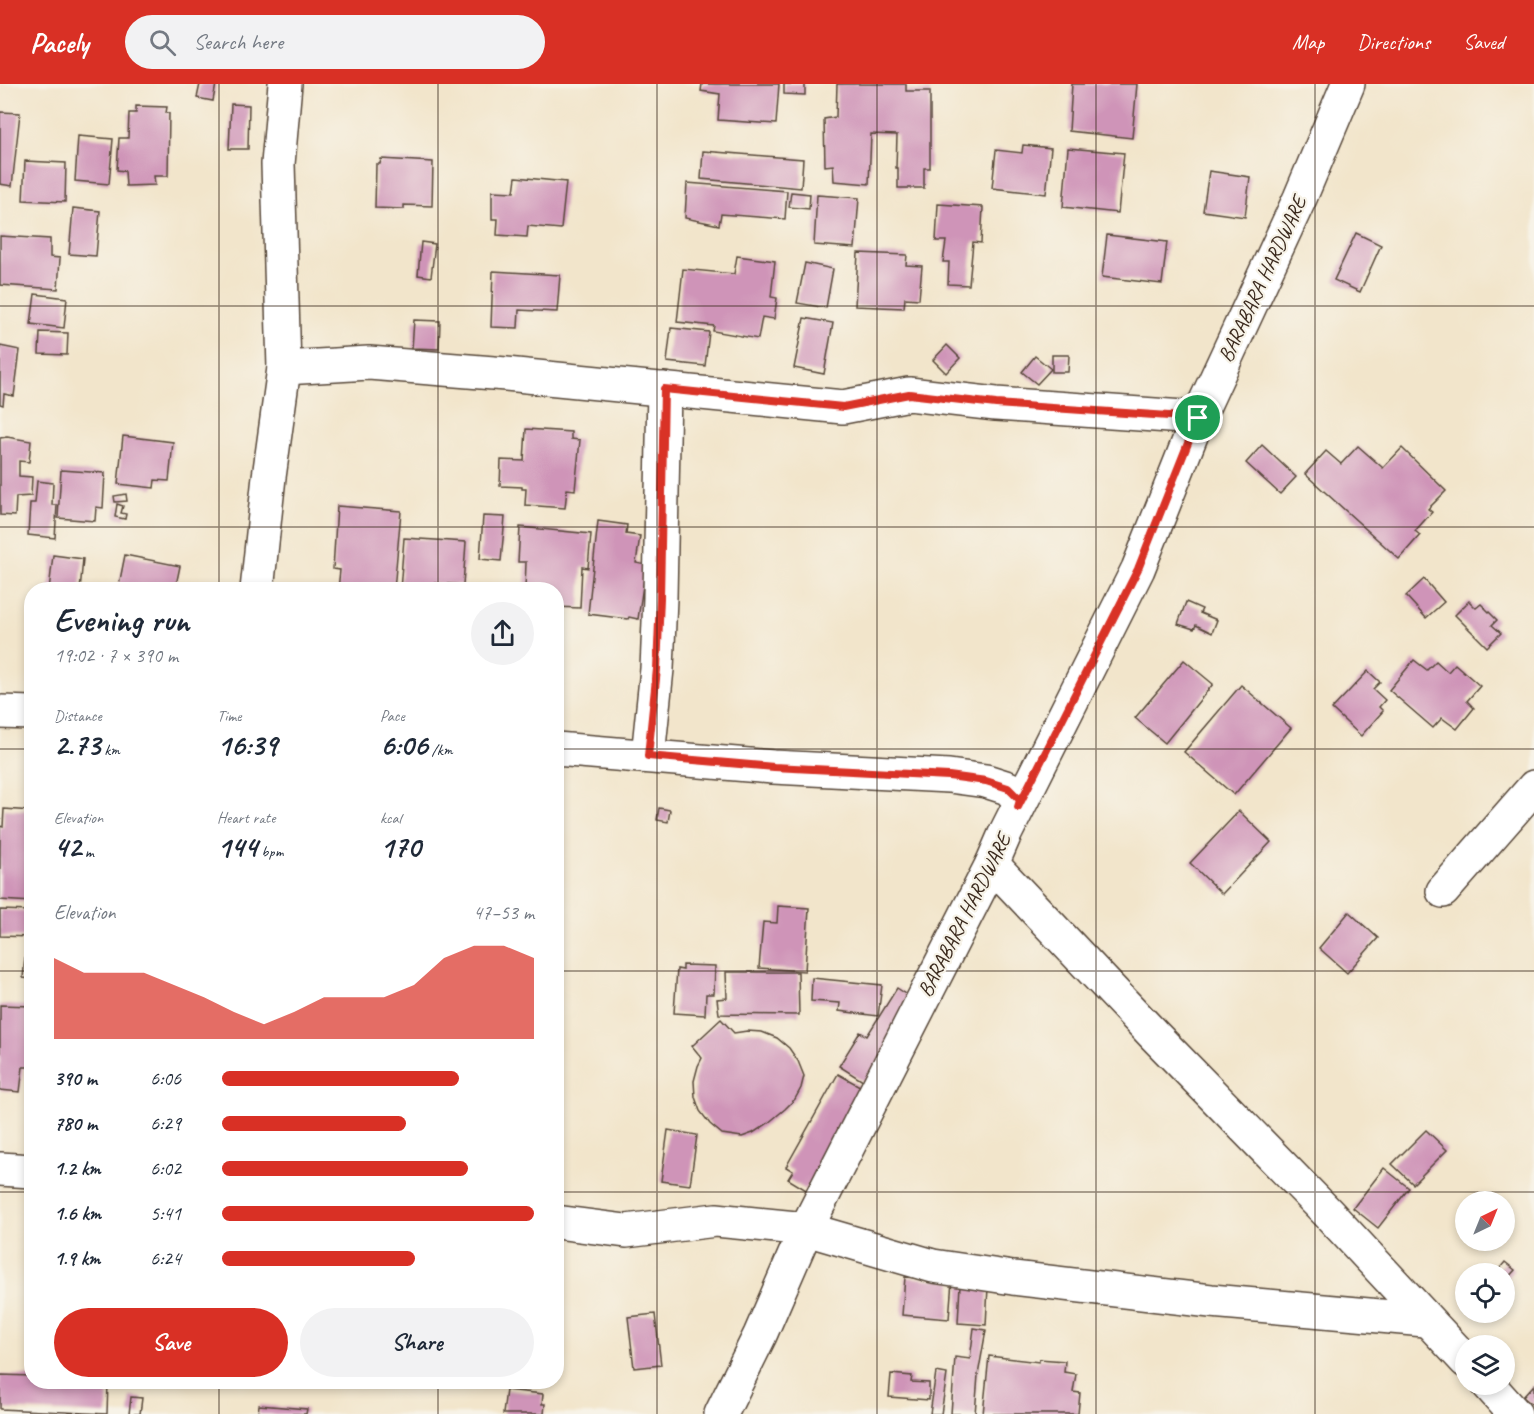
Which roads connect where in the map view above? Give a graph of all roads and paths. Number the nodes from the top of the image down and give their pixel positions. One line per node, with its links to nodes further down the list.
1 (285, 84): 3 (street)
2 (1348, 84): 5 (street, BARABARA HARDWARE)
3 (284, 368): 4 (street); 6 (street)
4 (664, 389): 5 (street); 10 (street)
5 (1198, 418): 12 (street, BARABARA HARDWARE)
6 (258, 582)
7 (0, 712): 8 (street)
8 (24, 713)
9 (564, 751): 10 (street)
10 (648, 756): 12 (street)
11 (1534, 787): 14 (street)
12 (1018, 807): 13 (street, BARABARA HARDWARE)
13 (992, 864): 18 (street, BARABARA HARDWARE); 19 (street)
14 (1443, 891)
15 (0, 1169): 16 (street)
16 (24, 1170)
17 (564, 1223): 18 (street)
18 (806, 1229): 19 (street); 22 (street, BARABARA HARDWARE)
19 (1425, 1320): 20 (street)
20 (1455, 1350)
21 (1498, 1395): 23 (street)
22 (722, 1414)
23 (1515, 1414)

